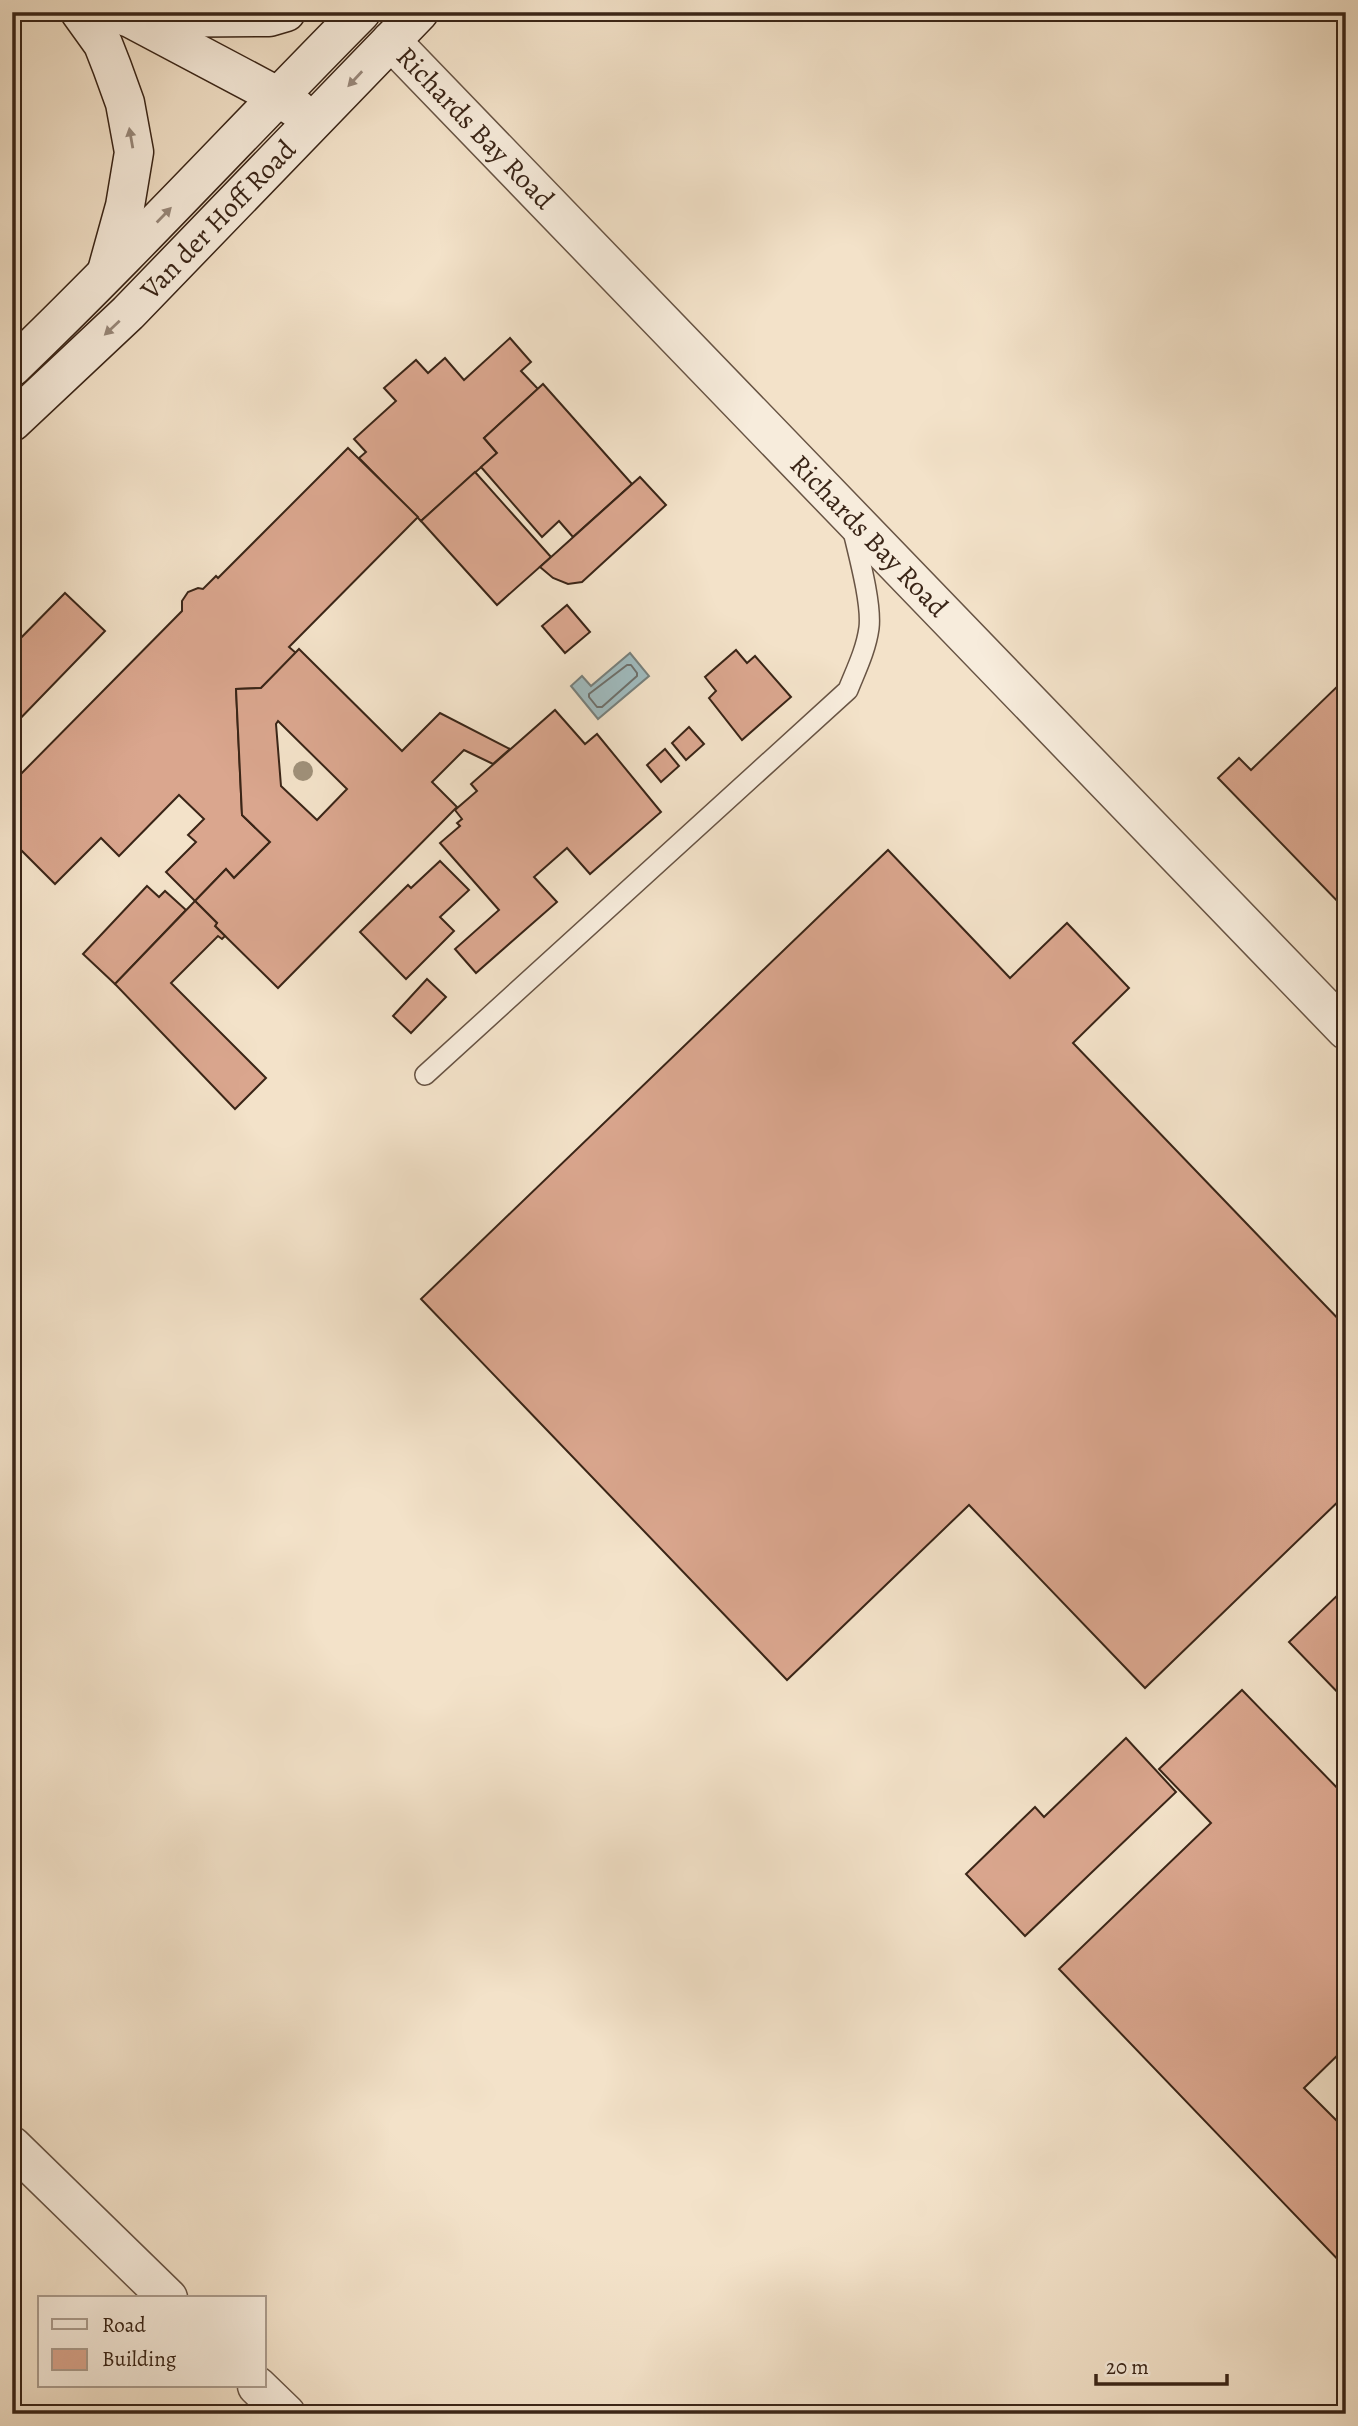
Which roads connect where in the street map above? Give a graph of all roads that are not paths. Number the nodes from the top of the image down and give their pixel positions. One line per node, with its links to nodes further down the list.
1 (80, 12): 9 (main road, one-way to 1)
2 (286, 12): 5 (main road)
3 (361, 12): 7 (main road, Van der Hoff Road)
4 (419, 12): 6 (main road, Van der Hoff Road)
5 (122, 15): 7 (main road)
6 (391, 41): 8 (main road, Van der Hoff Road, one-way to 8); 12 (main road, Richards Bay Road)
7 (278, 96): 8 (main road); 9 (main road, Van der Hoff Road, one-way to 7)
8 (314, 122): 11 (main road, Van der Hoff Road, one-way to 11)
9 (106, 276): 10 (main road, Van der Hoff Road)
10 (12, 367)
11 (13, 420)
12 (849, 515): 13 (main road, Richards Bay Road); 14 (lane)
13 (1346, 1030)
14 (425, 1075)
15 (12, 2146): 16 (main road)
16 (166, 2296)
17 (259, 2388): 18 (main road)
18 (286, 2414)

